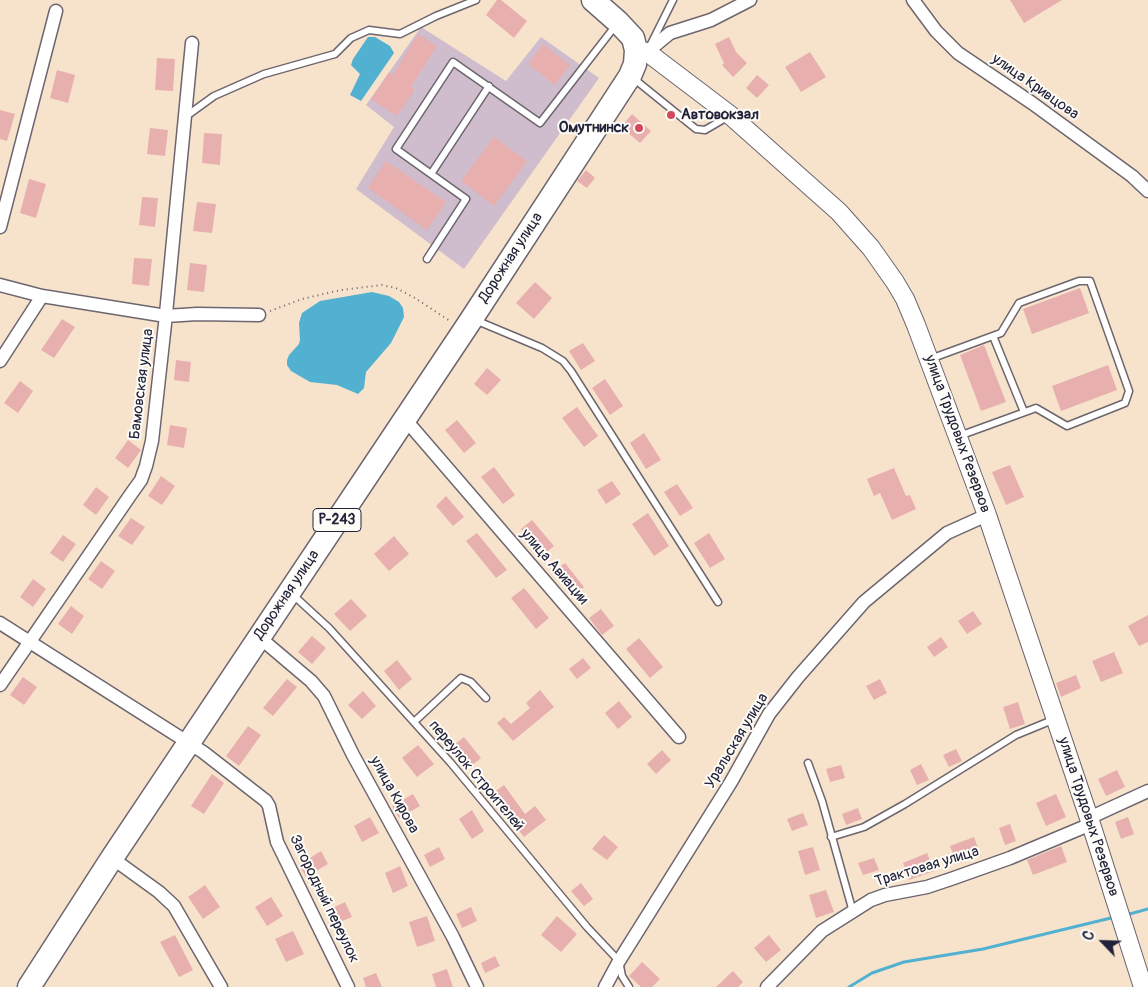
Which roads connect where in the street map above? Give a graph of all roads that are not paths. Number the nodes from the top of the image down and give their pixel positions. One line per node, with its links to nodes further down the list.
1 (476, 0): 13 (lane)
2 (593, 0): 7 (highway, улица Трудовых Резервов)
3 (673, 0): 9 (lane)
4 (750, 0): 9 (street)
5 (914, 0): 15 (street, улица Кривцова)
6 (56, 11): 16 (street)
7 (618, 22): 9 (highway, улица Трудовых Резервов); 11 (lane)
8 (192, 43): 13 (street, Бамовская улица)
9 (642, 51): 10 (highway, Дорожная улица / Р-243); 12 (main road, улица Трудовых Резервов)
10 (630, 76): 12 (lane); 22 (highway, Дорожная улица / Р-243)
11 (489, 86): 14 (lane); 14 (lane)
12 (730, 115): 24 (main road, улица Трудовых Резервов)
13 (184, 118): 21 (street, Бамовская улица)
14 (431, 174): 17 (lane)
15 (1148, 191)
16 (0, 226)
17 (427, 260)
18 (0, 285): 19 (street)
19 (42, 296): 21 (street); 25 (street)
20 (259, 315): 21 (street)
21 (166, 316): 34 (street, Бамовская улица)
22 (468, 324): 27 (highway, Дорожная улица / Р-243); 31 (lane)
23 (993, 336): 24 (lane); 26 (lane); 26 (lane)
24 (929, 359): 28 (main road, улица Трудовых Резервов)
25 (0, 360)
26 (1024, 412): 28 (lane)
27 (404, 418): 30 (highway, Дорожная улица / Р-243); 39 (street, улица Авиации)
28 (958, 437): 29 (main road, улица Трудовых Резервов)
29 (987, 515): 37 (main road, улица Трудовых Резервов); 47 (street, Уральская улица)
30 (289, 592): 33 (highway, Дорожная улица / Р-243); 38 (lane, переулок Строителей)
31 (718, 602)
32 (0, 623): 34 (street, Загородный переулок)
33 (259, 637): 40 (highway, Дорожная улица / Р-243); 51 (street, улица Кирова)
34 (30, 642): 35 (street, Бамовская улица); 40 (street, Загородный переулок)
35 (0, 685)
36 (486, 698): 38 (lane)
37 (1056, 719): 43 (main road, улица Трудовых Резервов); 44 (lane)
38 (414, 722): 47 (lane, переулок Строителей)
39 (679, 737)
40 (188, 744): 45 (highway, Дорожная улица / Р-243); 50 (street, Загородный переулок)
41 (808, 763): 44 (lane)
42 (1148, 791): 43 (street, Трактовая улица)
43 (1090, 821): 46 (street, Трактовая улица); 55 (main road, улица Трудовых Резервов)
44 (831, 837): 46 (lane)
45 (112, 858): 48 (highway, Дорожная улица / Р-243); 49 (street)
46 (854, 912): 54 (street, Трактовая улица)
47 (619, 961): 52 (street, Уральская улица); 53 (lane, переулок Строителей)
48 (37, 984)
49 (221, 987)
50 (348, 987)
51 (477, 987)
52 (605, 987)
53 (629, 987)
54 (767, 987)
55 (1143, 987)

